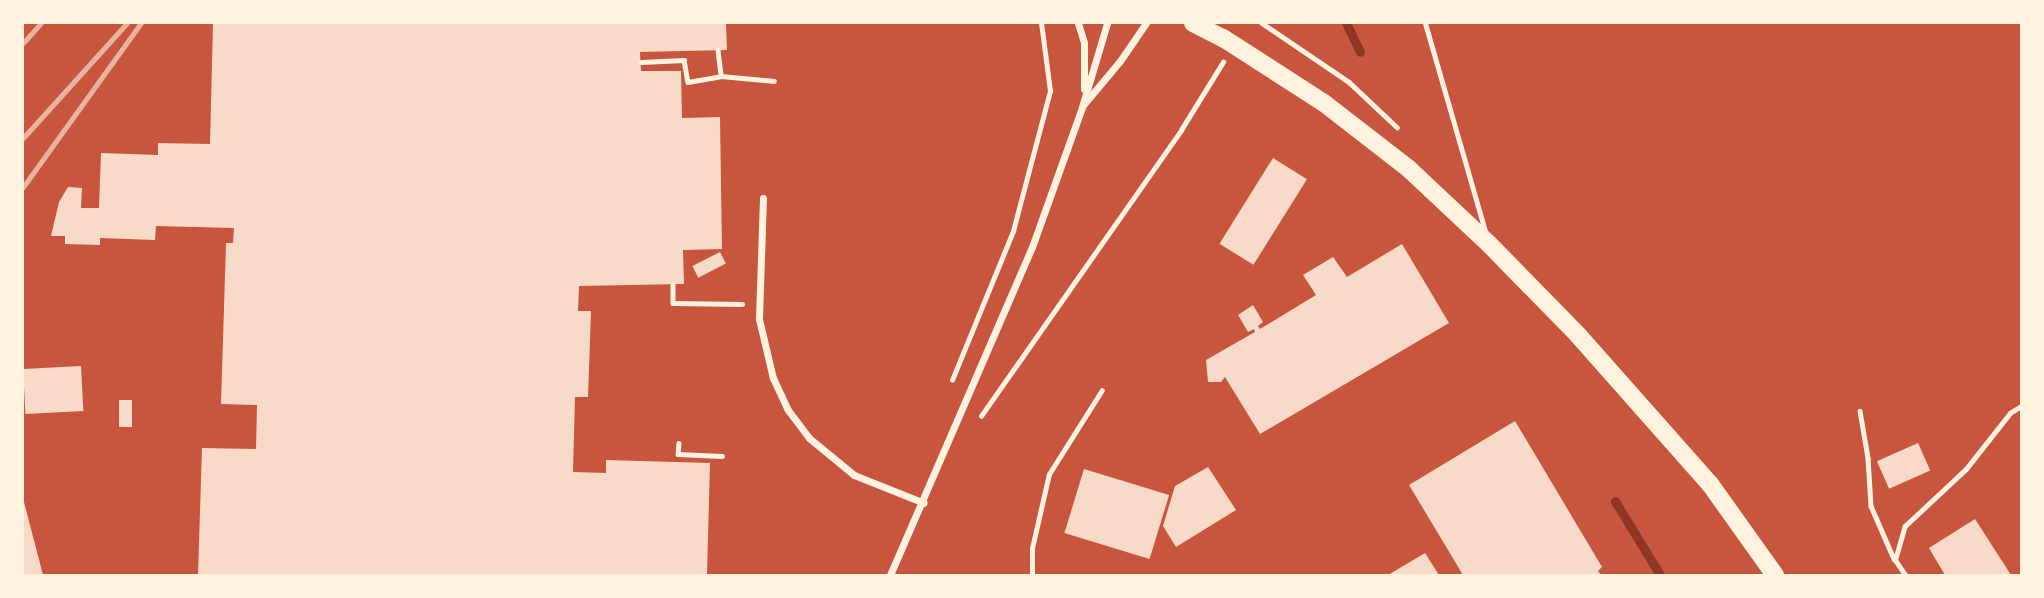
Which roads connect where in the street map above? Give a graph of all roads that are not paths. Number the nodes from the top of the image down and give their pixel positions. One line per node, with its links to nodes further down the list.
1 (1078, 23): 7 (street)
2 (1107, 23): 7 (street)
3 (1146, 23): 7 (street)
4 (1193, 23): 6 (main road)
5 (1425, 23): 9 (lane)
6 (1214, 30): 9 (main road)
7 (1082, 107): 11 (street)
8 (763, 198): 11 (street)
9 (1489, 244): 14 (main road)
10 (1102, 390): 13 (lane)
11 (923, 503): 12 (street)
12 (890, 575)
13 (1031, 575)
14 (1775, 575)

